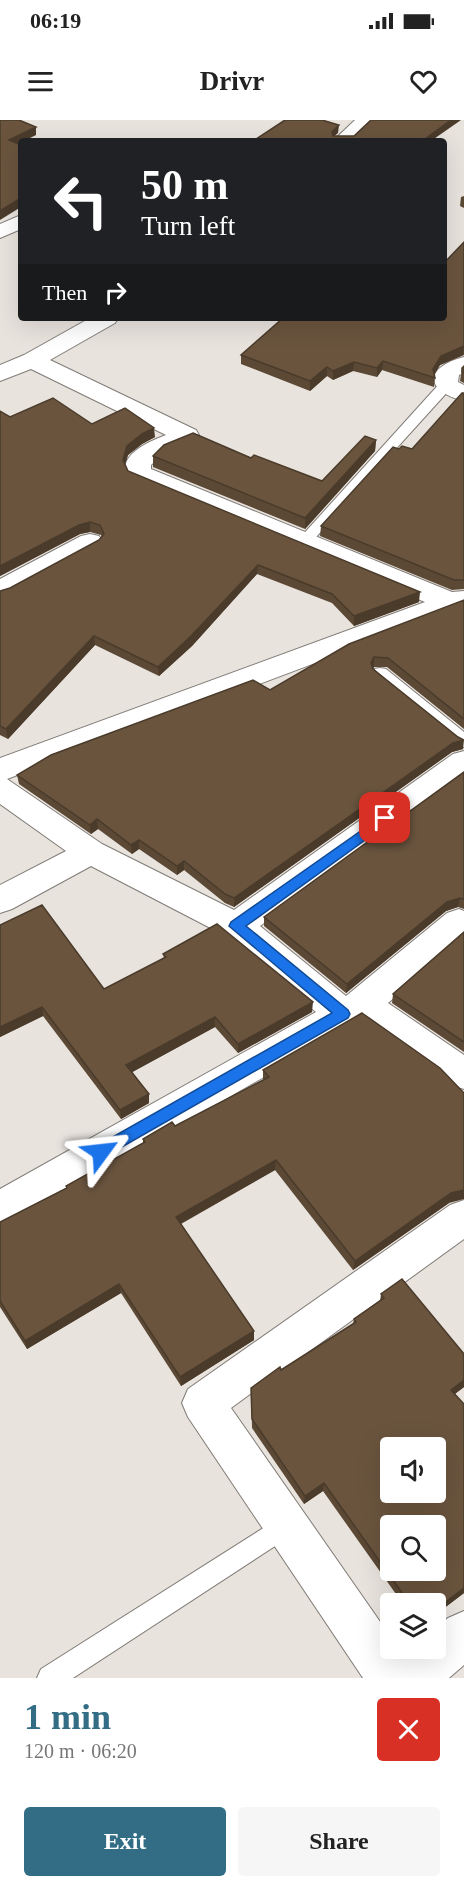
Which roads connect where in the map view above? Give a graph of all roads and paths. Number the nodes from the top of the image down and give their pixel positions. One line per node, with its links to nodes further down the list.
1 (366, 120): 2 (street)
2 (346, 138)
3 (18, 224): 4 (street)
4 (4, 239)
5 (102, 321): 6 (street)
6 (32, 360): 8 (street); 11 (street)
7 (464, 364): 9 (street)
8 (0, 374)
9 (455, 389): 11 (lane)
10 (90, 542): 12 (street)
11 (303, 543): 13 (street)
12 (0, 590)
13 (460, 599): 17 (street)
14 (380, 673): 15 (lane)
15 (464, 741)
16 (464, 762): 22 (street)
17 (0, 770)
18 (0, 788): 19 (street)
19 (91, 852): 20 (street); 22 (street)
20 (0, 900)
21 (459, 922): 23 (street)
22 (236, 926): 23 (street)
23 (353, 1009): 24 (street); 25 (street)
24 (464, 1074)
25 (0, 1209)
26 (464, 1217): 27 (street)
27 (286, 1526): 29 (lane); 30 (street)
28 (464, 1634): 31 (street)
29 (50, 1678)
30 (391, 1678)
31 (414, 1678)

